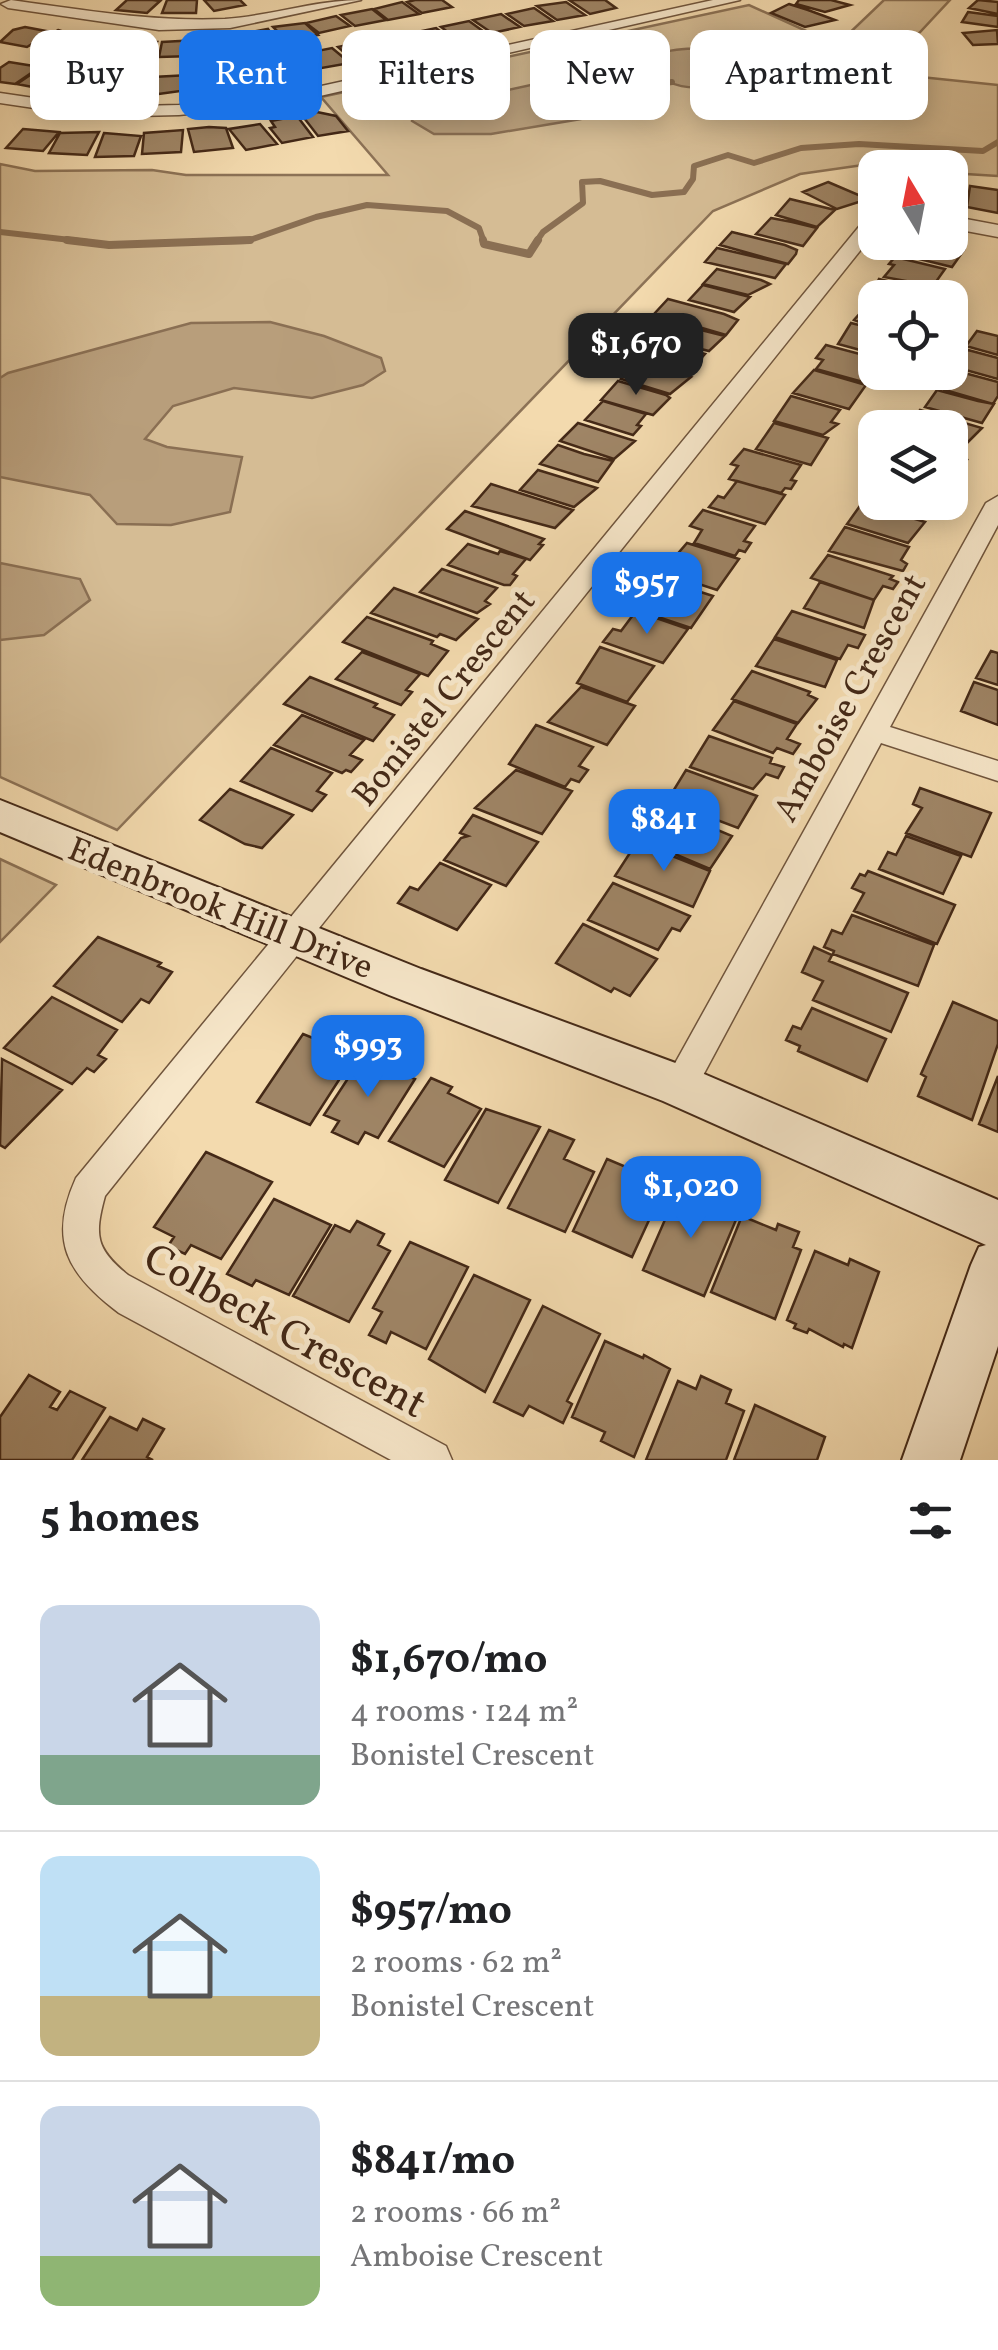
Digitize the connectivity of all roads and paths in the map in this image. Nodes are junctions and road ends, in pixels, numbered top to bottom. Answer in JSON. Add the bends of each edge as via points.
{"nodes":[{"id":1,"x":354,"y":0,"type":"edge"},
{"id":2,"x":734,"y":0,"type":"edge"},
{"id":3,"x":8,"y":4,"type":"edge"},
{"id":4,"x":0,"y":98,"type":"edge"},
{"id":5,"x":968,"y":225,"type":"edge"},
{"id":6,"x":998,"y":230,"type":"edge"},
{"id":7,"x":858,"y":241,"type":"edge"},
{"id":8,"x":998,"y":503,"type":"edge"},
{"id":9,"x":873,"y":731,"type":"junction"},
{"id":10,"x":998,"y":771,"type":"edge"},
{"id":11,"x":0,"y":815,"type":"edge"},
{"id":12,"x":295,"y":937,"type":"junction"},
{"id":13,"x":680,"y":1086,"type":"junction"},
{"id":14,"x":998,"y":1225,"type":"edge"},
{"id":15,"x":998,"y":1265,"type":"edge"},
{"id":16,"x":432,"y":1460,"type":"edge"},
{"id":17,"x":931,"y":1460,"type":"edge"}],
"edges":[{"from":1,"to":3,"type":"street","via":[[230,23],[159,26]]},
{"from":2,"to":4,"type":"street","via":[[286,99],[95,112]]},
{"from":5,"to":6,"type":"street"},
{"from":7,"to":12,"type":"street","name":"Bonistel Crescent"},
{"from":8,"to":9,"type":"street","name":"Amboise Crescent"},
{"from":9,"to":10,"type":"street"},
{"from":9,"to":13,"type":"street","name":"Amboise Crescent"},
{"from":11,"to":12,"type":"street","name":"Edenbrook Hill Drive"},
{"from":12,"to":13,"type":"street","name":"Edenbrook Hill Drive"},
{"from":12,"to":16,"type":"street","name":"Colbeck Crescent","via":[[90,1189],[77,1225],[86,1258],[132,1300]]},
{"from":13,"to":14,"type":"street","name":"Edenbrook Hill Drive"},
{"from":15,"to":17,"type":"street"}]}
